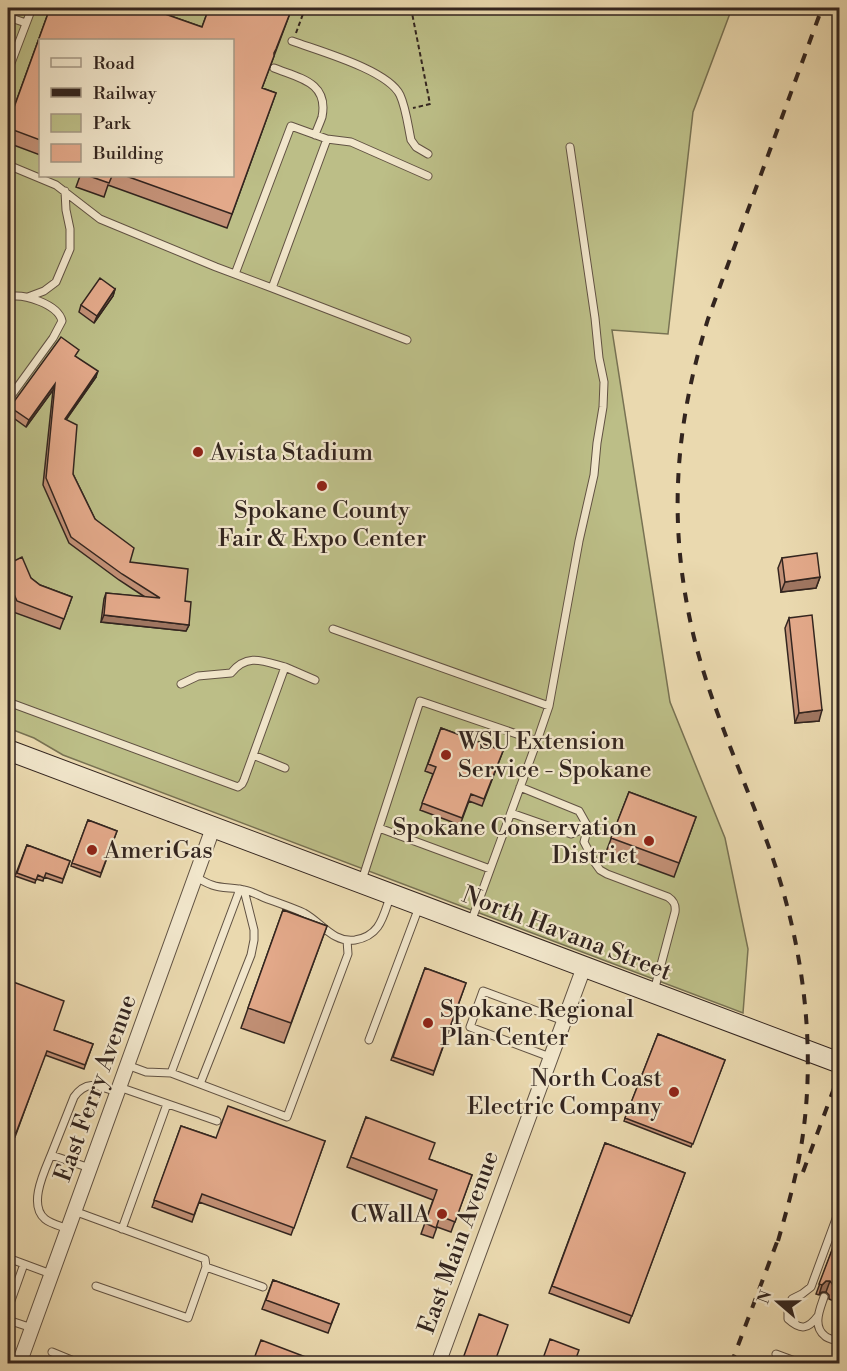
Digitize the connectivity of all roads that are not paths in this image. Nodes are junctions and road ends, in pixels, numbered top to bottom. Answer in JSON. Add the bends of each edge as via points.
{"nodes":[{"id":1,"x":32,"y":8,"type":"edge"},
{"id":2,"x":8,"y":17,"type":"edge"},
{"id":3,"x":26,"y":24,"type":"junction"},
{"id":4,"x":292,"y":41,"type":"road end"},
{"id":5,"x":274,"y":69,"type":"edge"},
{"id":6,"x":8,"y":71,"type":"edge"},
{"id":7,"x":315,"y":135,"type":"junction"},
{"id":8,"x":327,"y":140,"type":"junction"},
{"id":9,"x":570,"y":147,"type":"dead end"},
{"id":10,"x":428,"y":154,"type":"dead end"},
{"id":11,"x":8,"y":165,"type":"edge"},
{"id":12,"x":428,"y":176,"type":"dead end"},
{"id":13,"x":65,"y":191,"type":"junction"},
{"id":14,"x":235,"y":274,"type":"junction"},
{"id":15,"x":272,"y":288,"type":"junction"},
{"id":16,"x":8,"y":297,"type":"edge"},
{"id":17,"x":28,"y":297,"type":"junction"},
{"id":18,"x":407,"y":340,"type":"dead end"},
{"id":19,"x":8,"y":400,"type":"edge"},
{"id":20,"x":333,"y":629,"type":"dead end"},
{"id":21,"x":285,"y":667,"type":"junction"},
{"id":22,"x":315,"y":680,"type":"dead end"},
{"id":23,"x":181,"y":684,"type":"dead end"},
{"id":24,"x":8,"y":702,"type":"edge"},
{"id":25,"x":549,"y":706,"type":"junction"},
{"id":26,"x":537,"y":741,"type":"junction"},
{"id":27,"x":8,"y":750,"type":"edge"},
{"id":28,"x":253,"y":755,"type":"junction"},
{"id":29,"x":285,"y":768,"type":"dead end"},
{"id":30,"x":520,"y":787,"type":"junction"},
{"id":31,"x":511,"y":813,"type":"junction"},
{"id":32,"x":588,"y":827,"type":"junction"},
{"id":33,"x":213,"y":828,"type":"junction"},
{"id":34,"x":378,"y":828,"type":"junction"},
{"id":35,"x":490,"y":869,"type":"junction"},
{"id":36,"x":195,"y":877,"type":"junction"},
{"id":37,"x":361,"y":883,"type":"junction"},
{"id":38,"x":242,"y":889,"type":"junction"},
{"id":39,"x":391,"y":895,"type":"junction"},
{"id":40,"x":419,"y":905,"type":"junction"},
{"id":41,"x":470,"y":924,"type":"junction"},
{"id":42,"x":348,"y":940,"type":"junction"},
{"id":43,"x":584,"y":967,"type":"junction"},
{"id":44,"x":653,"y":993,"type":"junction"},
{"id":45,"x":564,"y":1021,"type":"junction"},
{"id":46,"x":369,"y":1040,"type":"dead end"},
{"id":47,"x":550,"y":1057,"type":"junction"},
{"id":48,"x":840,"y":1063,"type":"edge"},
{"id":49,"x":127,"y":1065,"type":"junction"},
{"id":50,"x":171,"y":1073,"type":"junction"},
{"id":51,"x":200,"y":1084,"type":"junction"},
{"id":52,"x":118,"y":1089,"type":"junction"},
{"id":53,"x":167,"y":1104,"type":"junction"},
{"id":54,"x":217,"y":1121,"type":"dead end"},
{"id":55,"x":51,"y":1155,"type":"junction"},
{"id":56,"x":90,"y":1168,"type":"junction"},
{"id":57,"x":840,"y":1208,"type":"edge"},
{"id":58,"x":74,"y":1211,"type":"junction"},
{"id":59,"x":68,"y":1229,"type":"junction"},
{"id":60,"x":122,"y":1229,"type":"junction"},
{"id":61,"x":8,"y":1258,"type":"edge"},
{"id":62,"x":24,"y":1264,"type":"junction"},
{"id":63,"x":206,"y":1267,"type":"junction"},
{"id":64,"x":51,"y":1274,"type":"junction"},
{"id":65,"x":96,"y":1286,"type":"dead end"},
{"id":66,"x":263,"y":1287,"type":"dead end"},
{"id":67,"x":824,"y":1297,"type":"dead end"},
{"id":68,"x":8,"y":1309,"type":"edge"},
{"id":69,"x":818,"y":1316,"type":"junction"},
{"id":70,"x":8,"y":1320,"type":"edge"},
{"id":71,"x":32,"y":1328,"type":"junction"},
{"id":72,"x":840,"y":1342,"type":"edge"},
{"id":73,"x":52,"y":1352,"type":"dead end"},
{"id":74,"x":776,"y":1354,"type":"dead end"},
{"id":75,"x":16,"y":1358,"type":"edge"},
{"id":76,"x":76,"y":1363,"type":"edge"},
{"id":77,"x":438,"y":1364,"type":"edge"},
{"id":78,"x":803,"y":1364,"type":"edge"}],
"edges":[{"from":1,"to":3,"type":"lane"},
{"from":2,"to":3,"type":"lane"},
{"from":3,"to":6,"type":"lane"},
{"from":4,"to":10,"type":"lane","via":[[355,64],[390,82],[400,94],[411,140]]},
{"from":5,"to":7,"type":"lane","via":[[316,86],[322,117]]},
{"from":7,"to":8,"type":"lane"},
{"from":7,"to":14,"type":"lane","via":[[291,126]]},
{"from":8,"to":12,"type":"lane","via":[[351,142]]},
{"from":8,"to":15,"type":"lane"},
{"from":9,"to":25,"type":"lane","via":[[604,382],[594,475]]},
{"from":11,"to":13,"type":"lane"},
{"from":13,"to":14,"type":"lane","via":[[100,219]]},
{"from":13,"to":17,"type":"lane","via":[[70,249],[56,282]]},
{"from":14,"to":15,"type":"lane"},
{"from":15,"to":18,"type":"lane"},
{"from":16,"to":17,"type":"lane"},
{"from":17,"to":19,"type":"lane","via":[[54,309],[62,321]]},
{"from":20,"to":25,"type":"lane"},
{"from":21,"to":22,"type":"lane"},
{"from":21,"to":23,"type":"lane","via":[[260,660],[245,661],[231,673],[198,676]]},
{"from":21,"to":28,"type":"lane"},
{"from":24,"to":28,"type":"lane","via":[[238,787]]},
{"from":25,"to":26,"type":"lane"},
{"from":26,"to":30,"type":"lane"},
{"from":26,"to":34,"type":"lane","via":[[420,701]]},
{"from":27,"to":33,"type":"street","name":"North Havana Street"},
{"from":28,"to":29,"type":"lane"},
{"from":30,"to":31,"type":"lane"},
{"from":30,"to":32,"type":"lane","via":[[579,811]]},
{"from":31,"to":32,"type":"lane","via":[[571,834]]},
{"from":31,"to":35,"type":"lane"},
{"from":32,"to":44,"type":"lane","via":[[584,842],[600,870],[673,900],[675,912]]},
{"from":33,"to":36,"type":"street","name":"East Ferry Avenue"},
{"from":33,"to":37,"type":"street","name":"North Havana Street"},
{"from":34,"to":35,"type":"lane"},
{"from":34,"to":37,"type":"lane"},
{"from":35,"to":41,"type":"lane"},
{"from":36,"to":38,"type":"lane","via":[[213,886]]},
{"from":36,"to":49,"type":"street","name":"East Ferry Avenue"},
{"from":37,"to":39,"type":"street","name":"North Havana Street"},
{"from":38,"to":42,"type":"lane","via":[[297,910],[337,938]]},
{"from":38,"to":50,"type":"lane"},
{"from":38,"to":51,"type":"lane","via":[[254,930],[251,955]]},
{"from":39,"to":40,"type":"street","name":"North Havana Street"},
{"from":39,"to":42,"type":"lane","via":[[376,930],[357,940]]},
{"from":40,"to":41,"type":"street","name":"North Havana Street"},
{"from":40,"to":46,"type":"lane"},
{"from":41,"to":43,"type":"street","name":"North Havana Street"},
{"from":42,"to":51,"type":"lane","via":[[348,954],[287,1117]]},
{"from":43,"to":44,"type":"street","name":"North Havana Street"},
{"from":43,"to":45,"type":"street","name":"East Main Avenue"},
{"from":44,"to":48,"type":"street","name":"North Havana Street"},
{"from":45,"to":47,"type":"street","name":"East Main Avenue"},
{"from":45,"to":47,"type":"lane","via":[[483,991],[470,1027]]},
{"from":47,"to":77,"type":"street","name":"East Main Avenue"},
{"from":49,"to":50,"type":"lane","via":[[146,1072]]},
{"from":49,"to":52,"type":"street","name":"East Ferry Avenue"},
{"from":50,"to":51,"type":"lane"},
{"from":52,"to":53,"type":"lane"},
{"from":52,"to":55,"type":"lane","via":[[89,1085],[78,1091]]},
{"from":52,"to":56,"type":"street","name":"East Ferry Avenue"},
{"from":53,"to":54,"type":"lane"},
{"from":53,"to":60,"type":"lane"},
{"from":55,"to":56,"type":"lane"},
{"from":55,"to":59,"type":"lane","via":[[37,1207],[45,1220]]},
{"from":56,"to":58,"type":"street","name":"East Ferry Avenue"},
{"from":57,"to":69,"type":"lane","via":[[811,1287],[792,1299],[788,1308],[788,1319],[805,1328]]},
{"from":58,"to":59,"type":"street","name":"East Ferry Avenue"},
{"from":58,"to":60,"type":"lane"},
{"from":59,"to":64,"type":"street","name":"East Ferry Avenue"},
{"from":60,"to":63,"type":"lane","via":[[205,1260]]},
{"from":61,"to":62,"type":"lane"},
{"from":62,"to":64,"type":"lane"},
{"from":62,"to":68,"type":"lane"},
{"from":63,"to":65,"type":"lane","via":[[188,1318]]},
{"from":63,"to":66,"type":"lane"},
{"from":64,"to":71,"type":"street","name":"East Ferry Avenue"},
{"from":67,"to":69,"type":"lane"},
{"from":69,"to":72,"type":"lane","via":[[824,1336]]},
{"from":70,"to":71,"type":"lane"},
{"from":71,"to":75,"type":"street","name":"East Ferry Avenue"},
{"from":73,"to":76,"type":"lane"},
{"from":74,"to":78,"type":"lane"}]}
